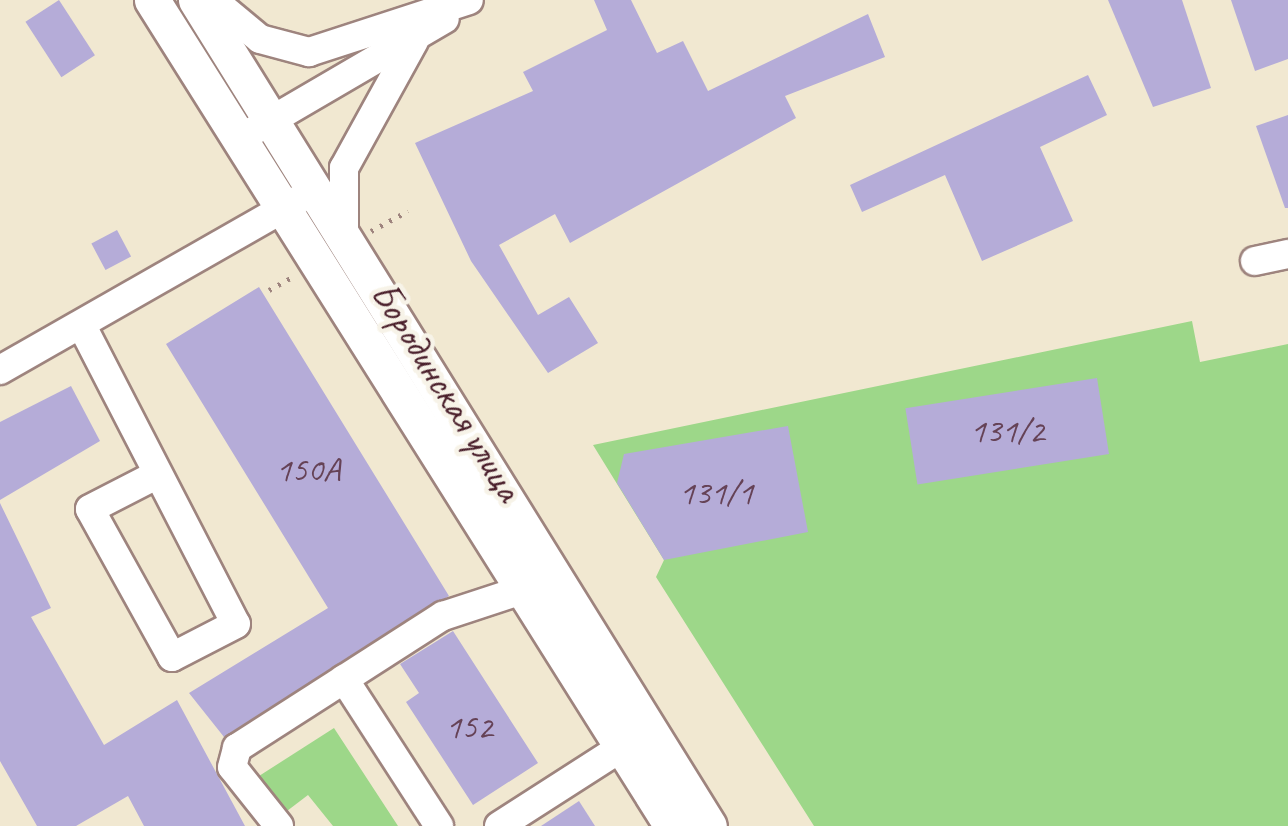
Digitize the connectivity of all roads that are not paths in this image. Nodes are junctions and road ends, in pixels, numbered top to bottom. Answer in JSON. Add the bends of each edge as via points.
{"nodes":[{"id":1,"x":152,"y":0,"type":"edge"},
{"id":2,"x":196,"y":0,"type":"edge"},
{"id":3,"x":213,"y":0,"type":"edge"},
{"id":4,"x":473,"y":0,"type":"edge"},
{"id":5,"x":417,"y":37,"type":"junction"},
{"id":6,"x":272,"y":121,"type":"junction"},
{"id":7,"x":240,"y":139,"type":"junction"},
{"id":8,"x":297,"y":200,"type":"junction"},
{"id":9,"x":344,"y":246,"type":"junction"},
{"id":10,"x":1288,"y":254,"type":"edge"},
{"id":11,"x":1255,"y":262,"type":"dead end"},
{"id":12,"x":82,"y":326,"type":"junction"},
{"id":13,"x":0,"y":370,"type":"edge"},
{"id":14,"x":158,"y":474,"type":"junction"},
{"id":15,"x":522,"y":590,"type":"junction"},
{"id":16,"x":344,"y":679,"type":"junction"},
{"id":17,"x":622,"y":747,"type":"junction"},
{"id":18,"x":279,"y":826,"type":"edge"},
{"id":19,"x":439,"y":826,"type":"edge"},
{"id":20,"x":499,"y":826,"type":"edge"},
{"id":21,"x":672,"y":826,"type":"edge"},
{"id":22,"x":710,"y":826,"type":"edge"}],
"edges":[{"from":1,"to":7,"type":"main road","name":"Бородинская улица"},
{"from":2,"to":6,"type":"main road","name":"Бородинская улица"},
{"from":3,"to":4,"type":"street","via":[[260,40],[310,52]]},
{"from":4,"to":5,"type":"street"},
{"from":5,"to":6,"type":"street"},
{"from":5,"to":9,"type":"street","via":[[344,168]]},
{"from":6,"to":7,"type":"street"},
{"from":6,"to":8,"type":"main road","name":"Бородинская улица"},
{"from":7,"to":8,"type":"main road","name":"Бородинская улица"},
{"from":8,"to":9,"type":"main road","name":"Бородинская улица"},
{"from":8,"to":12,"type":"street"},
{"from":8,"to":15,"type":"main road","name":"Бородинская улица"},
{"from":9,"to":22,"type":"main road","name":"Бородинская улица"},
{"from":10,"to":11,"type":"street"},
{"from":12,"to":13,"type":"street"},
{"from":12,"to":14,"type":"street"},
{"from":14,"to":14,"type":"street","via":[[236,624],[172,657],[90,509]]},
{"from":15,"to":16,"type":"street","via":[[442,616]]},
{"from":15,"to":17,"type":"main road","name":"Бородинская улица"},
{"from":16,"to":18,"type":"street","via":[[231,754]]},
{"from":16,"to":19,"type":"street"},
{"from":17,"to":20,"type":"street"},
{"from":17,"to":21,"type":"main road","name":"Бородинская улица"}]}
